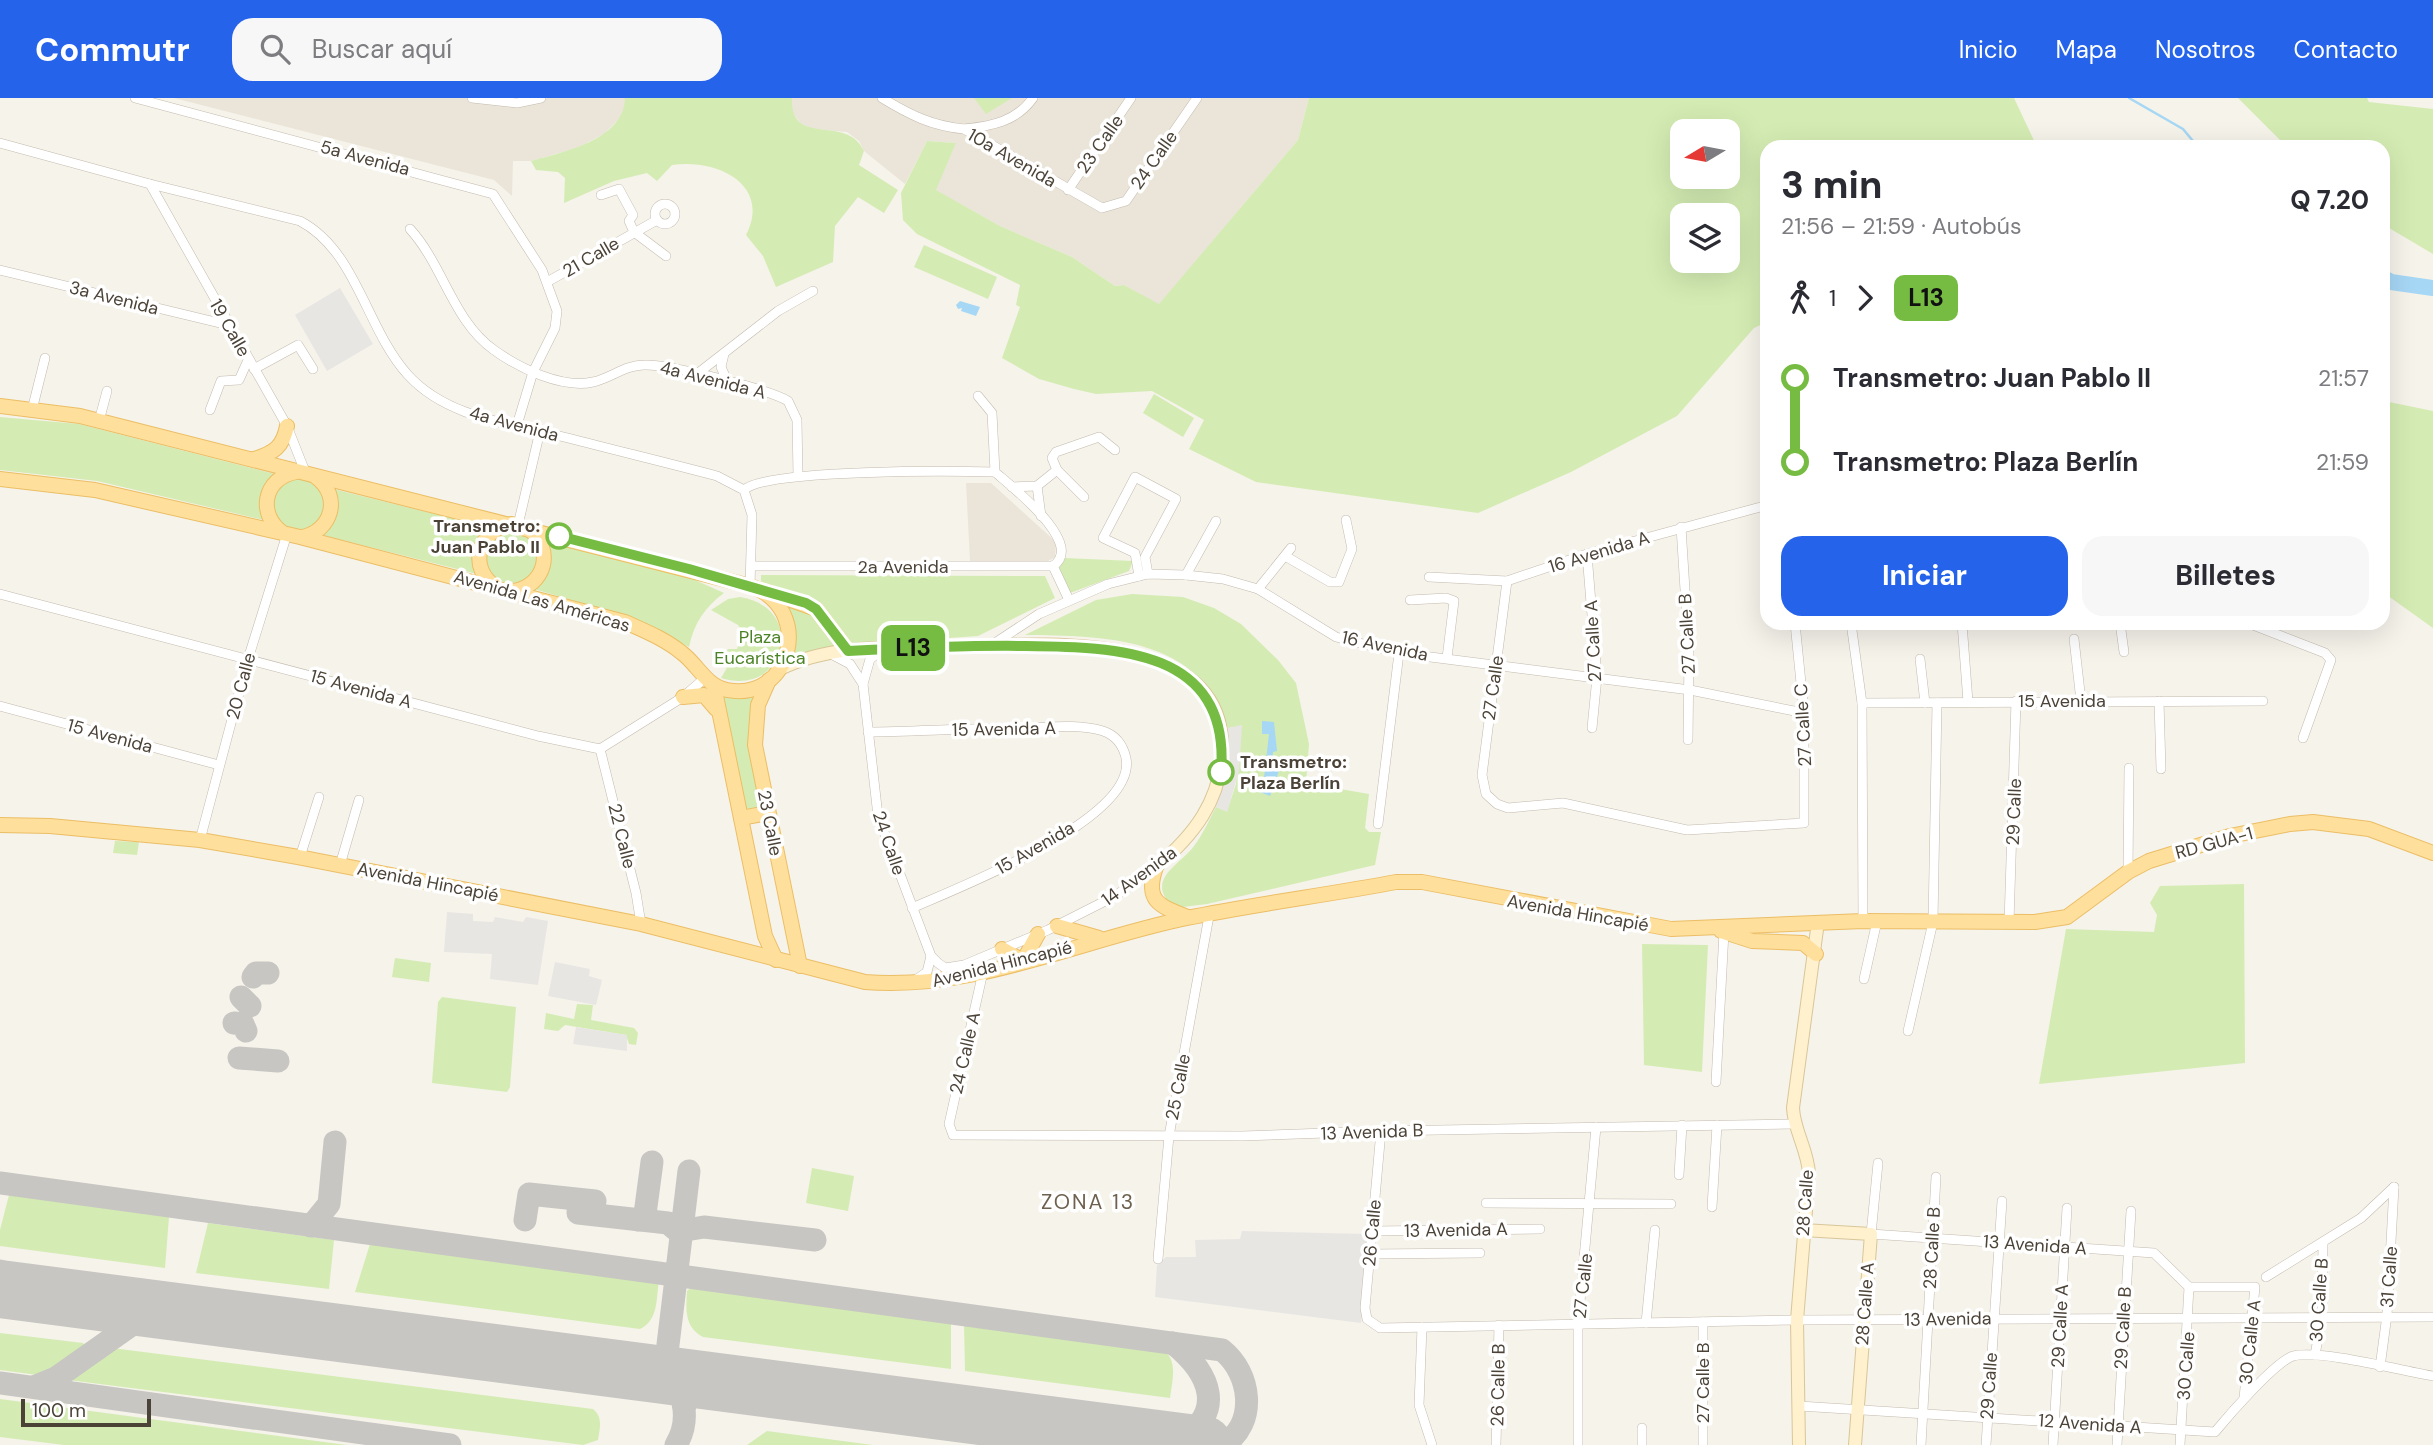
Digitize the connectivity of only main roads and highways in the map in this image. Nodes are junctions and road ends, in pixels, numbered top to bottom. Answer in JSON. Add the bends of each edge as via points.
{"nodes":[{"id":1,"x":0,"y":406,"type":"edge"},
{"id":2,"x":287,"y":426,"type":"road end"},
{"id":3,"x":253,"y":460,"type":"junction"},
{"id":4,"x":306,"y":474,"type":"junction"},
{"id":5,"x":0,"y":479,"type":"edge"},
{"id":6,"x":519,"y":526,"type":"junction"},
{"id":7,"x":290,"y":535,"type":"junction"},
{"id":8,"x":751,"y":579,"type":"junction"},
{"id":9,"x":501,"y":589,"type":"junction"},
{"id":10,"x":848,"y":651,"type":"junction"},
{"id":11,"x":780,"y":669,"type":"junction"},
{"id":12,"x":769,"y":680,"type":"junction"},
{"id":13,"x":709,"y":682,"type":"junction"},
{"id":14,"x":683,"y":697,"type":"road end"},
{"id":15,"x":719,"y":713,"type":"junction"},
{"id":16,"x":768,"y":813,"type":"junction"},
{"id":17,"x":741,"y":818,"type":"junction"},
{"id":18,"x":0,"y":825,"type":"edge"},
{"id":19,"x":2433,"y":853,"type":"edge"},
{"id":20,"x":1156,"y":867,"type":"joint"},
{"id":21,"x":1189,"y":917,"type":"junction"},
{"id":22,"x":1818,"y":922,"type":"junction"},
{"id":23,"x":2009,"y":923,"type":"joint"},
{"id":24,"x":1057,"y":926,"type":"road end"},
{"id":25,"x":1705,"y":929,"type":"junction"},
{"id":26,"x":1038,"y":934,"type":"road end"},
{"id":27,"x":765,"y":936,"type":"junction"},
{"id":28,"x":1101,"y":939,"type":"junction"},
{"id":29,"x":1002,"y":949,"type":"road end"},
{"id":30,"x":747,"y":952,"type":"junction"},
{"id":31,"x":1816,"y":954,"type":"junction"},
{"id":32,"x":776,"y":960,"type":"junction"},
{"id":33,"x":1023,"y":961,"type":"junction"},
{"id":34,"x":800,"y":966,"type":"junction"},
{"id":35,"x":1802,"y":1230,"type":"junction"},
{"id":36,"x":1871,"y":1234,"type":"joint"},
{"id":37,"x":1799,"y":1445,"type":"edge"},
{"id":38,"x":1855,"y":1445,"type":"edge"}],
"edges":[{"from":1,"to":3,"type":"main road","via":[[99,421]]},
{"from":2,"to":3,"type":"main road","via":[[274,452]]},
{"from":3,"to":4,"type":"main road"},
{"from":4,"to":6,"type":"main road"},
{"from":4,"to":7,"type":"main road","via":[[281,477],[267,496],[270,519]]},
{"from":4,"to":7,"type":"main road","via":[[322,481],[331,498],[329,516],[318,531]]},
{"from":5,"to":7,"type":"main road","name":"Avenida Las Américas","via":[[95,490]]},
{"from":6,"to":8,"type":"main road"},
{"from":6,"to":9,"type":"main road","via":[[492,531],[480,547],[480,568]]},
{"from":6,"to":9,"type":"main road","via":[[542,544],[544,565],[534,583],[515,591]]},
{"from":7,"to":9,"type":"main road","name":"Avenida Las Américas"},
{"from":8,"to":10,"type":"main road","via":[[816,609]]},
{"from":8,"to":11,"type":"main road","via":[[786,617],[789,644]]},
{"from":9,"to":13,"type":"main road","name":"Avenida Las Américas","via":[[625,622],[656,635],[683,653]]},
{"from":10,"to":11,"type":"main road","via":[[795,661]]},
{"from":10,"to":20,"type":"main road","name":"14 Avenida","via":[[1093,646],[1124,650],[1174,669],[1212,705],[1220,726],[1221,772],[1211,802],[1187,840]]},
{"from":11,"to":12,"type":"main road"},
{"from":12,"to":13,"type":"main road","via":[[739,691]]},
{"from":12,"to":16,"type":"main road","name":"23 Calle","via":[[758,705],[755,746]]},
{"from":13,"to":15,"type":"main road","name":"23 Calle"},
{"from":14,"to":15,"type":"main road","via":[[704,695]]},
{"from":15,"to":17,"type":"main road","name":"23 Calle"},
{"from":16,"to":17,"type":"main road"},
{"from":16,"to":34,"type":"main road","name":"23 Calle"},
{"from":17,"to":27,"type":"main road","name":"23 Calle"},
{"from":18,"to":30,"type":"main road","name":"Avenida Hincapié","via":[[200,840],[300,857],[640,924]]},
{"from":19,"to":23,"type":"main road","name":"RD GUA-1","via":[[2369,829],[2313,822],[2278,827],[2149,861],[2067,918]]},
{"from":20,"to":21,"type":"main road","via":[[1150,888],[1154,899]]},
{"from":21,"to":25,"type":"main road","name":"Avenida Hincapié","via":[[1410,881],[1638,924]]},
{"from":21,"to":28,"type":"main road","name":"Avenida Hincapié"},
{"from":22,"to":23,"type":"main road","name":"Avenida Hincapié"},
{"from":22,"to":25,"type":"main road","name":"Avenida Hincapié"},
{"from":22,"to":31,"type":"main road","name":"28 Calle"},
{"from":24,"to":28,"type":"main road"},
{"from":25,"to":31,"type":"main road","via":[[1752,941],[1803,943]]},
{"from":26,"to":33,"type":"main road"},
{"from":27,"to":30,"type":"main road"},
{"from":27,"to":32,"type":"main road","name":"23 Calle"},
{"from":28,"to":33,"type":"main road","name":"Avenida Hincapié"},
{"from":29,"to":33,"type":"main road"},
{"from":30,"to":32,"type":"main road","name":"Avenida Hincapié"},
{"from":31,"to":35,"type":"main road","name":"28 Calle","via":[[1793,1108],[1808,1164]]},
{"from":32,"to":34,"type":"main road","name":"Avenida Hincapié"},
{"from":33,"to":34,"type":"main road","name":"Avenida Hincapié","via":[[944,981],[901,985],[865,982]]},
{"from":35,"to":36,"type":"main road","name":"13 Avenida A"},
{"from":35,"to":37,"type":"main road","name":"28 Calle","via":[[1797,1320]]},
{"from":36,"to":38,"type":"main road","name":"28 Calle A"}]}
